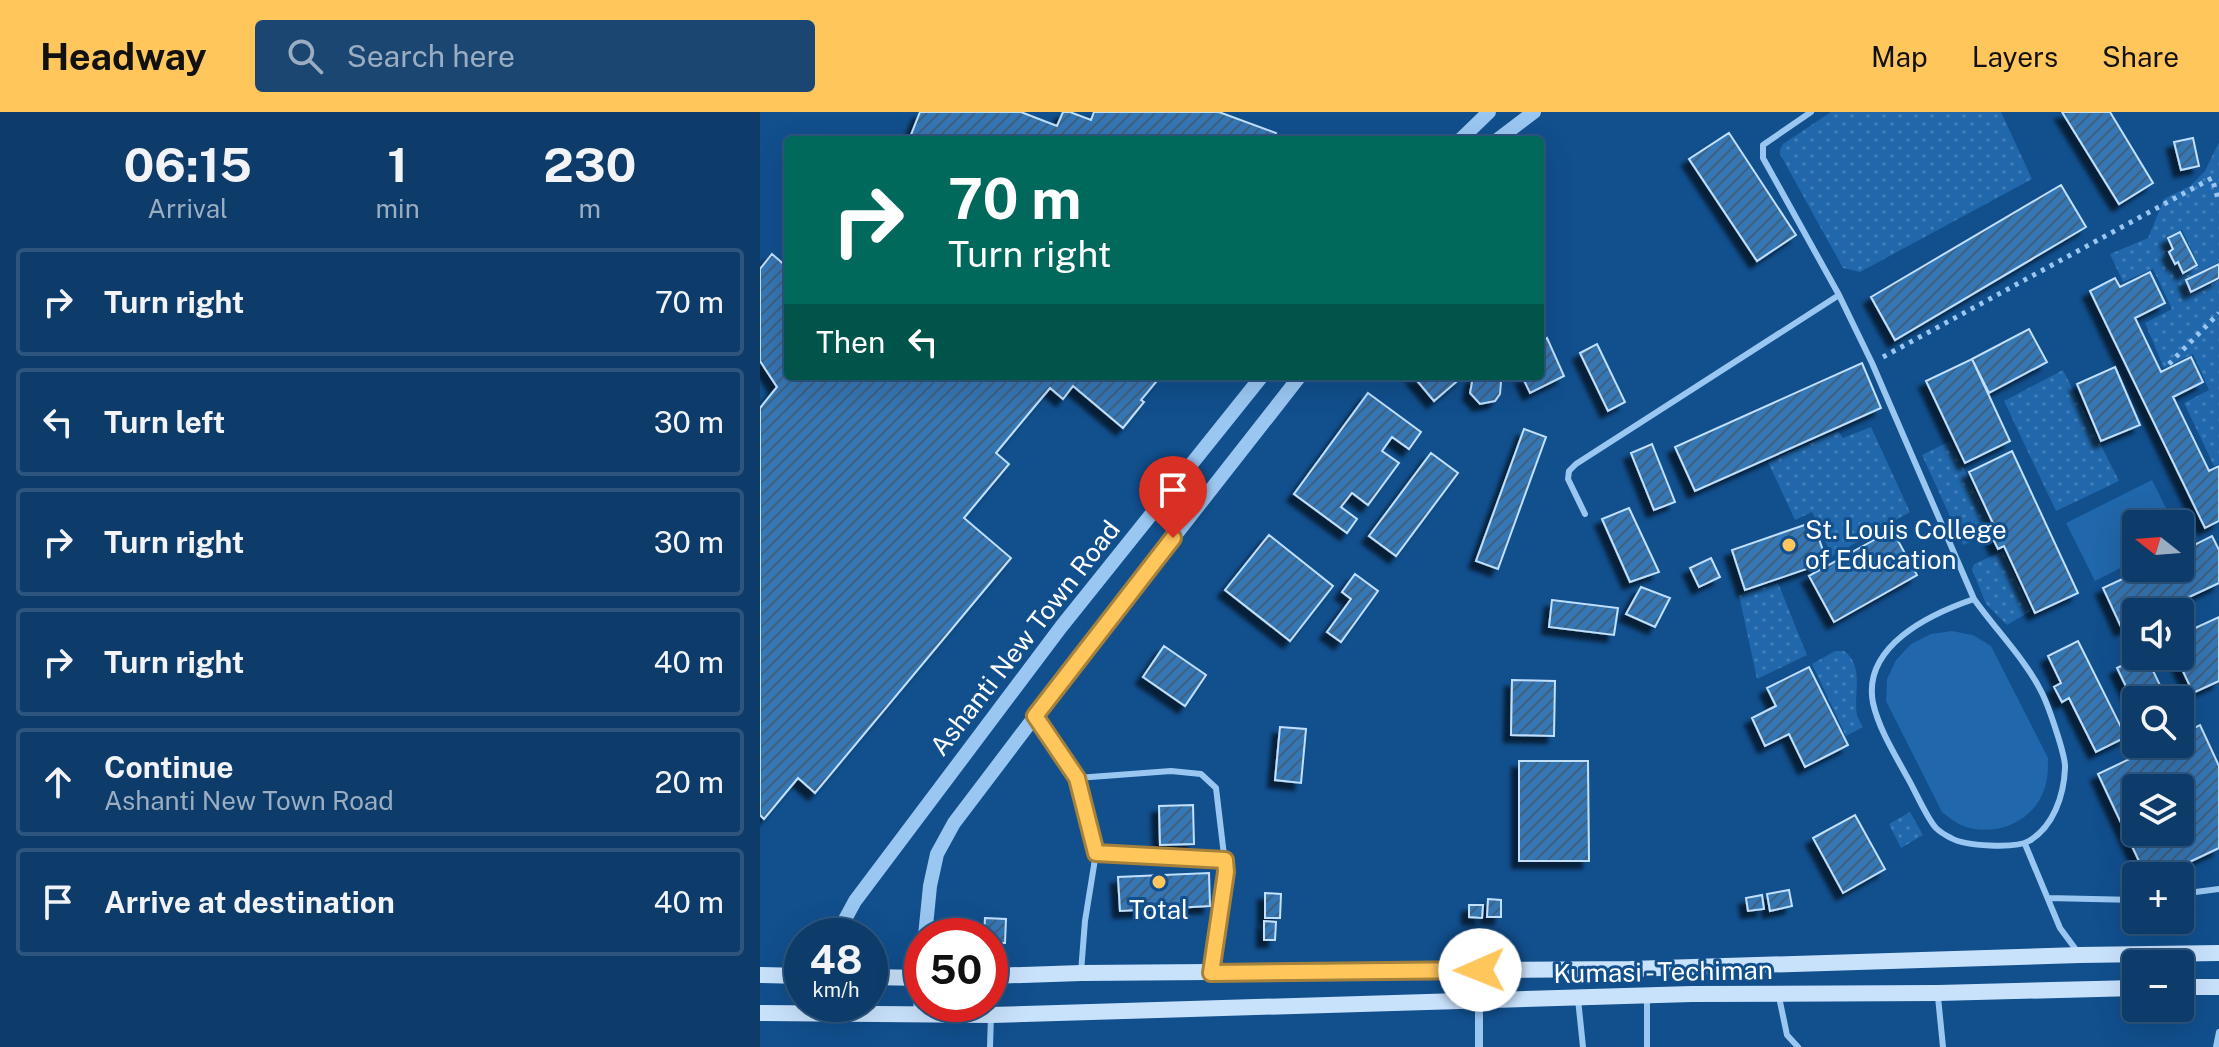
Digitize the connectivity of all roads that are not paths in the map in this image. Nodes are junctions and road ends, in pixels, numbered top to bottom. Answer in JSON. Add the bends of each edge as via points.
{"nodes":[{"id":1,"x":1489,"y":112,"type":"edge"},
{"id":2,"x":1534,"y":112,"type":"edge"},
{"id":3,"x":1811,"y":112,"type":"edge"},
{"id":4,"x":1464,"y":136,"type":"edge"},
{"id":5,"x":1502,"y":136,"type":"edge"},
{"id":6,"x":1839,"y":295,"type":"junction"},
{"id":7,"x":1259,"y":380,"type":"edge"},
{"id":8,"x":1297,"y":380,"type":"edge"},
{"id":9,"x":1585,"y":514,"type":"dead end"},
{"id":10,"x":1974,"y":599,"type":"junction"},
{"id":11,"x":1035,"y":716,"type":"junction"},
{"id":12,"x":1077,"y":778,"type":"junction"},
{"id":13,"x":2025,"y":844,"type":"junction"},
{"id":14,"x":1096,"y":853,"type":"junction"},
{"id":15,"x":1225,"y":860,"type":"junction"},
{"id":16,"x":2219,"y":889,"type":"edge"},
{"id":17,"x":2194,"y":892,"type":"edge"},
{"id":18,"x":2048,"y":898,"type":"junction"},
{"id":19,"x":2122,"y":900,"type":"edge"},
{"id":20,"x":846,"y":918,"type":"edge"},
{"id":21,"x":927,"y":918,"type":"edge"},
{"id":22,"x":2219,"y":953,"type":"edge"},
{"id":23,"x":2080,"y":955,"type":"junction"},
{"id":24,"x":1081,"y":973,"type":"junction"},
{"id":25,"x":1211,"y":973,"type":"junction"},
{"id":26,"x":760,"y":975,"type":"edge"},
{"id":27,"x":1008,"y":975,"type":"edge"},
{"id":28,"x":784,"y":976,"type":"edge"},
{"id":29,"x":2194,"y":987,"type":"edge"},
{"id":30,"x":2219,"y":987,"type":"edge"},
{"id":31,"x":2122,"y":988,"type":"edge"},
{"id":32,"x":1938,"y":993,"type":"junction"},
{"id":33,"x":1778,"y":994,"type":"junction"},
{"id":34,"x":1647,"y":996,"type":"junction"},
{"id":35,"x":1578,"y":998,"type":"junction"},
{"id":36,"x":1479,"y":1001,"type":"junction"},
{"id":37,"x":784,"y":1012,"type":"edge"},
{"id":38,"x":760,"y":1013,"type":"edge"},
{"id":39,"x":1008,"y":1015,"type":"edge"},
{"id":40,"x":991,"y":1022,"type":"edge"},
{"id":41,"x":2219,"y":1032,"type":"edge"},
{"id":42,"x":990,"y":1047,"type":"edge"},
{"id":43,"x":1479,"y":1047,"type":"edge"},
{"id":44,"x":1583,"y":1047,"type":"edge"},
{"id":45,"x":1647,"y":1047,"type":"edge"},
{"id":46,"x":1798,"y":1047,"type":"edge"},
{"id":47,"x":1943,"y":1047,"type":"edge"},
{"id":48,"x":2216,"y":1047,"type":"edge"}],
"edges":[{"from":1,"to":4,"type":"street"},
{"from":2,"to":5,"type":"street"},
{"from":3,"to":6,"type":"lane","via":[[1763,145],[1763,158]]},
{"from":6,"to":9,"type":"lane","via":[[1576,464],[1568,479]]},
{"from":6,"to":10,"type":"lane"},
{"from":7,"to":20,"type":"street","name":"Ashanti New Town Road","via":[[1061,627]]},
{"from":8,"to":11,"type":"street"},
{"from":10,"to":13,"type":"lane","via":[[2042,693],[2066,765],[2061,798],[2045,830]]},
{"from":10,"to":13,"type":"lane","via":[[1929,617],[1898,638],[1874,670],[1873,702],[1886,738],[1935,828],[1979,846]]},
{"from":11,"to":12,"type":"lane"},
{"from":11,"to":21,"type":"street","via":[[954,823],[937,854]]},
{"from":12,"to":14,"type":"lane"},
{"from":12,"to":15,"type":"lane","via":[[1201,774],[1216,788]]},
{"from":13,"to":18,"type":"lane"},
{"from":14,"to":15,"type":"lane"},
{"from":14,"to":24,"type":"lane"},
{"from":15,"to":25,"type":"lane"},
{"from":16,"to":17,"type":"lane"},
{"from":18,"to":19,"type":"lane"},
{"from":18,"to":23,"type":"lane","via":[[2060,928]]},
{"from":22,"to":23,"type":"main road","name":"Kumasi - Techiman"},
{"from":23,"to":25,"type":"main road","name":"Kumasi - Techiman","via":[[1630,969]]},
{"from":24,"to":25,"type":"main road","name":"Kumasi - Techiman"},
{"from":24,"to":27,"type":"main road","name":"Kumasi - Techiman"},
{"from":26,"to":28,"type":"main road"},
{"from":29,"to":30,"type":"main road"},
{"from":31,"to":32,"type":"main road","name":"Kumasi - Techiman"},
{"from":32,"to":33,"type":"main road","name":"Kumasi - Techiman"},
{"from":32,"to":47,"type":"lane"},
{"from":33,"to":34,"type":"main road","name":"Kumasi - Techiman"},
{"from":33,"to":46,"type":"lane","via":[[1787,1035]]},
{"from":34,"to":35,"type":"main road","name":"Kumasi - Techiman"},
{"from":34,"to":45,"type":"lane"},
{"from":35,"to":36,"type":"main road","name":"Kumasi - Techiman"},
{"from":35,"to":44,"type":"lane"},
{"from":36,"to":39,"type":"main road","name":"Kumasi - Techiman"},
{"from":36,"to":43,"type":"street"},
{"from":37,"to":38,"type":"main road","name":"Kumasi - Techiman"},
{"from":40,"to":42,"type":"lane"},
{"from":41,"to":48,"type":"lane"}]}
